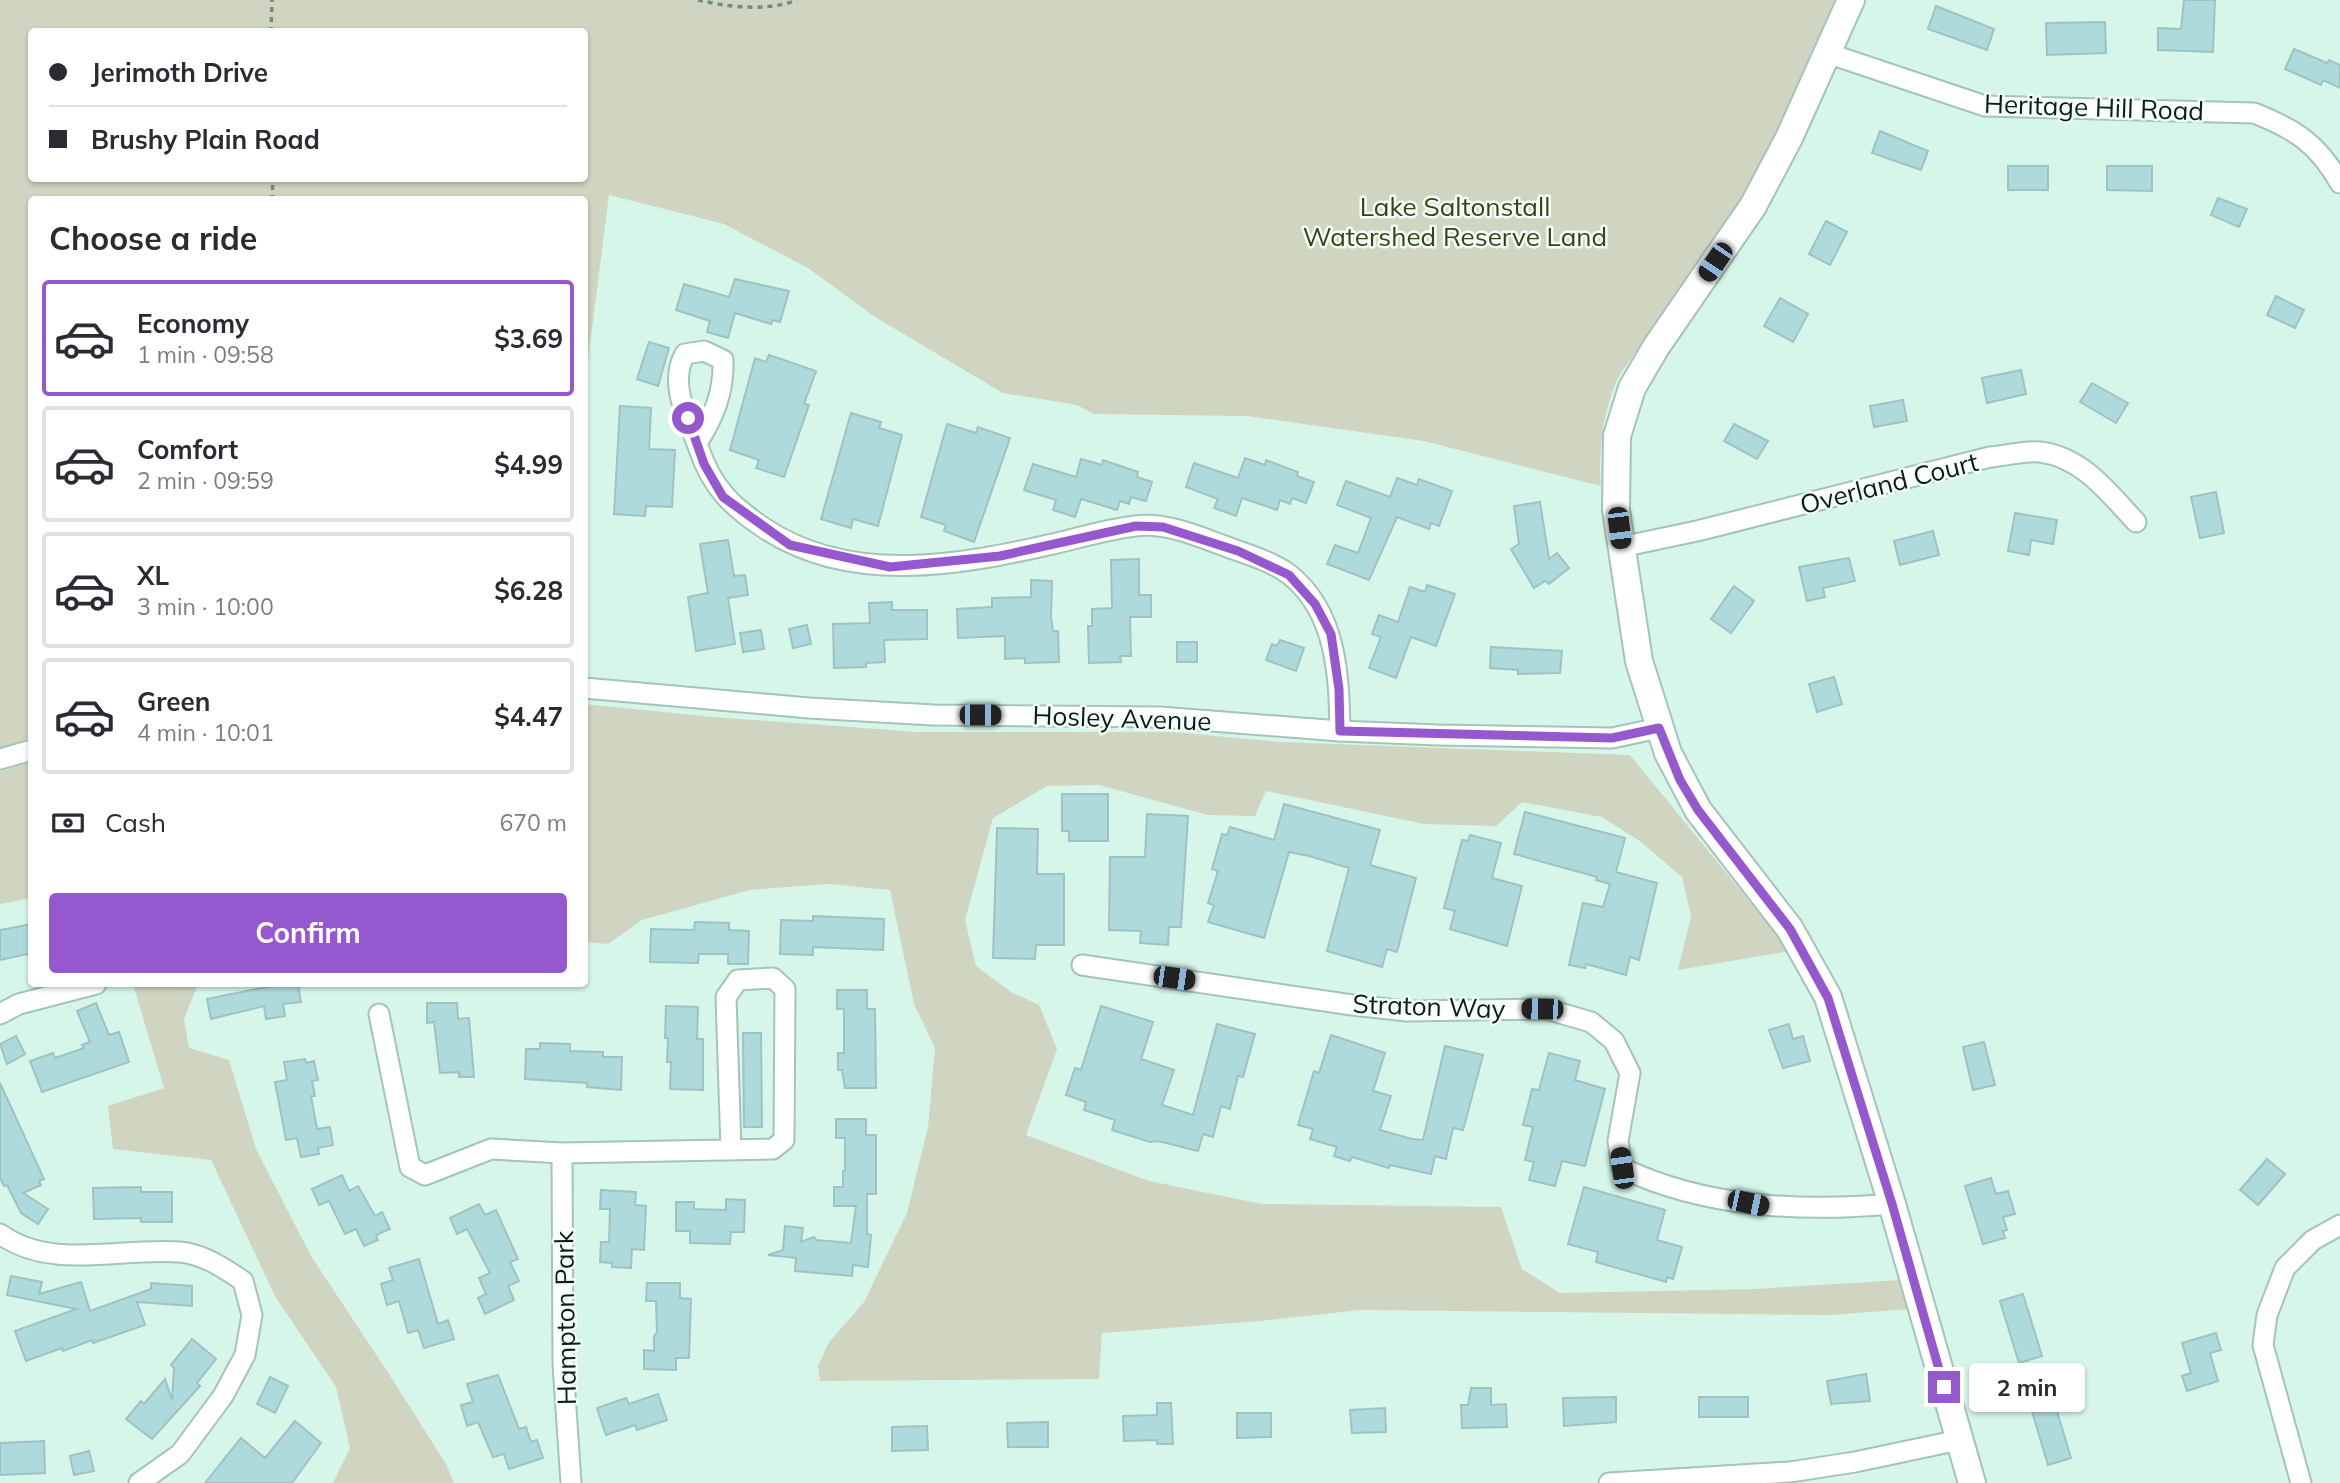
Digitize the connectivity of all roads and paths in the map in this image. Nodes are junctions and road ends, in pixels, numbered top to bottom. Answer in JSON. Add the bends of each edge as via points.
{"nodes":[{"id":1,"x":272,"y":0,"type":"edge"},
{"id":2,"x":698,"y":0,"type":"edge"},
{"id":3,"x":797,"y":0,"type":"edge"},
{"id":4,"x":1850,"y":0,"type":"edge"},
{"id":5,"x":271,"y":28,"type":"edge"},
{"id":6,"x":1827,"y":53,"type":"junction"},
{"id":7,"x":2340,"y":183,"type":"edge"},
{"id":8,"x":696,"y":443,"type":"dead end"},
{"id":9,"x":2136,"y":522,"type":"dead end"},
{"id":10,"x":1621,"y":547,"type":"junction"},
{"id":11,"x":588,"y":688,"type":"edge"},
{"id":12,"x":1659,"y":728,"type":"junction"},
{"id":13,"x":1340,"y":731,"type":"junction"},
{"id":14,"x":28,"y":751,"type":"edge"},
{"id":15,"x":0,"y":759,"type":"edge"},
{"id":16,"x":1082,"y":965,"type":"dead end"},
{"id":17,"x":84,"y":987,"type":"edge"},
{"id":18,"x":0,"y":1014,"type":"edge"},
{"id":19,"x":379,"y":1014,"type":"dead end"},
{"id":20,"x":731,"y":1150,"type":"junction"},
{"id":21,"x":562,"y":1153,"type":"junction"},
{"id":22,"x":1892,"y":1204,"type":"junction"},
{"id":23,"x":2340,"y":1225,"type":"edge"},
{"id":24,"x":0,"y":1234,"type":"edge"},
{"id":25,"x":1959,"y":1440,"type":"junction"},
{"id":26,"x":1671,"y":1482,"type":"edge"},
{"id":27,"x":139,"y":1483,"type":"edge"},
{"id":28,"x":571,"y":1483,"type":"edge"},
{"id":29,"x":1609,"y":1483,"type":"edge"},
{"id":30,"x":1972,"y":1483,"type":"edge"},
{"id":31,"x":2301,"y":1483,"type":"edge"}],
"edges":[{"from":1,"to":5,"type":"path"},
{"from":2,"to":3,"type":"path","via":[[757,7]]},
{"from":4,"to":6,"type":"main road"},
{"from":6,"to":7,"type":"street","name":"Heritage Hill Road","via":[[1985,106],[2254,113],[2288,126],[2325,155]]},
{"from":6,"to":10,"type":"main road","via":[[1753,206],[1628,396],[1614,467]]},
{"from":8,"to":13,"type":"street","via":[[723,497],[790,545],[841,558],[890,567],[951,563],[1136,526],[1163,527],[1238,551],[1289,575],[1315,604],[1331,634]]},
{"from":9,"to":10,"type":"street","name":"Overland Court","via":[[2095,478],[2070,459],[2038,452],[1990,457]]},
{"from":10,"to":12,"type":"main road","via":[[1639,661]]},
{"from":11,"to":13,"type":"street","name":"Hosley Avenue","via":[[809,708],[933,715],[1160,716]]},
{"from":12,"to":13,"type":"street","name":"Hosley Avenue","via":[[1612,738]]},
{"from":12,"to":22,"type":"main road","via":[[1698,810],[1778,912],[1818,978],[1838,1022]]},
{"from":14,"to":15,"type":"street"},
{"from":16,"to":22,"type":"street","name":"Straton Way","via":[[1352,1005],[1407,1011],[1546,1009],[1591,1022],[1614,1041],[1630,1073],[1618,1141],[1622,1168],[1653,1182],[1771,1208]]},
{"from":17,"to":18,"type":"street","via":[[19,1004]]},
{"from":19,"to":21,"type":"street","via":[[410,1167],[425,1175],[491,1149]]},
{"from":20,"to":20,"type":"street","via":[[772,1149],[784,1140],[785,989],[772,978],[738,980],[726,997]]},
{"from":20,"to":21,"type":"street"},
{"from":21,"to":28,"type":"street","name":"Hampton Park","via":[[563,1364]]},
{"from":22,"to":25,"type":"main road"},
{"from":23,"to":31,"type":"street","via":[[2313,1240],[2285,1268],[2267,1315],[2263,1345]]},
{"from":24,"to":27,"type":"street","via":[[19,1248],[48,1254],[182,1252],[213,1262],[243,1281],[252,1315],[245,1355],[223,1396],[180,1454]]},
{"from":25,"to":26,"type":"street","via":[[1790,1472]]},
{"from":25,"to":30,"type":"main road"},
{"from":26,"to":29,"type":"street"}]}
